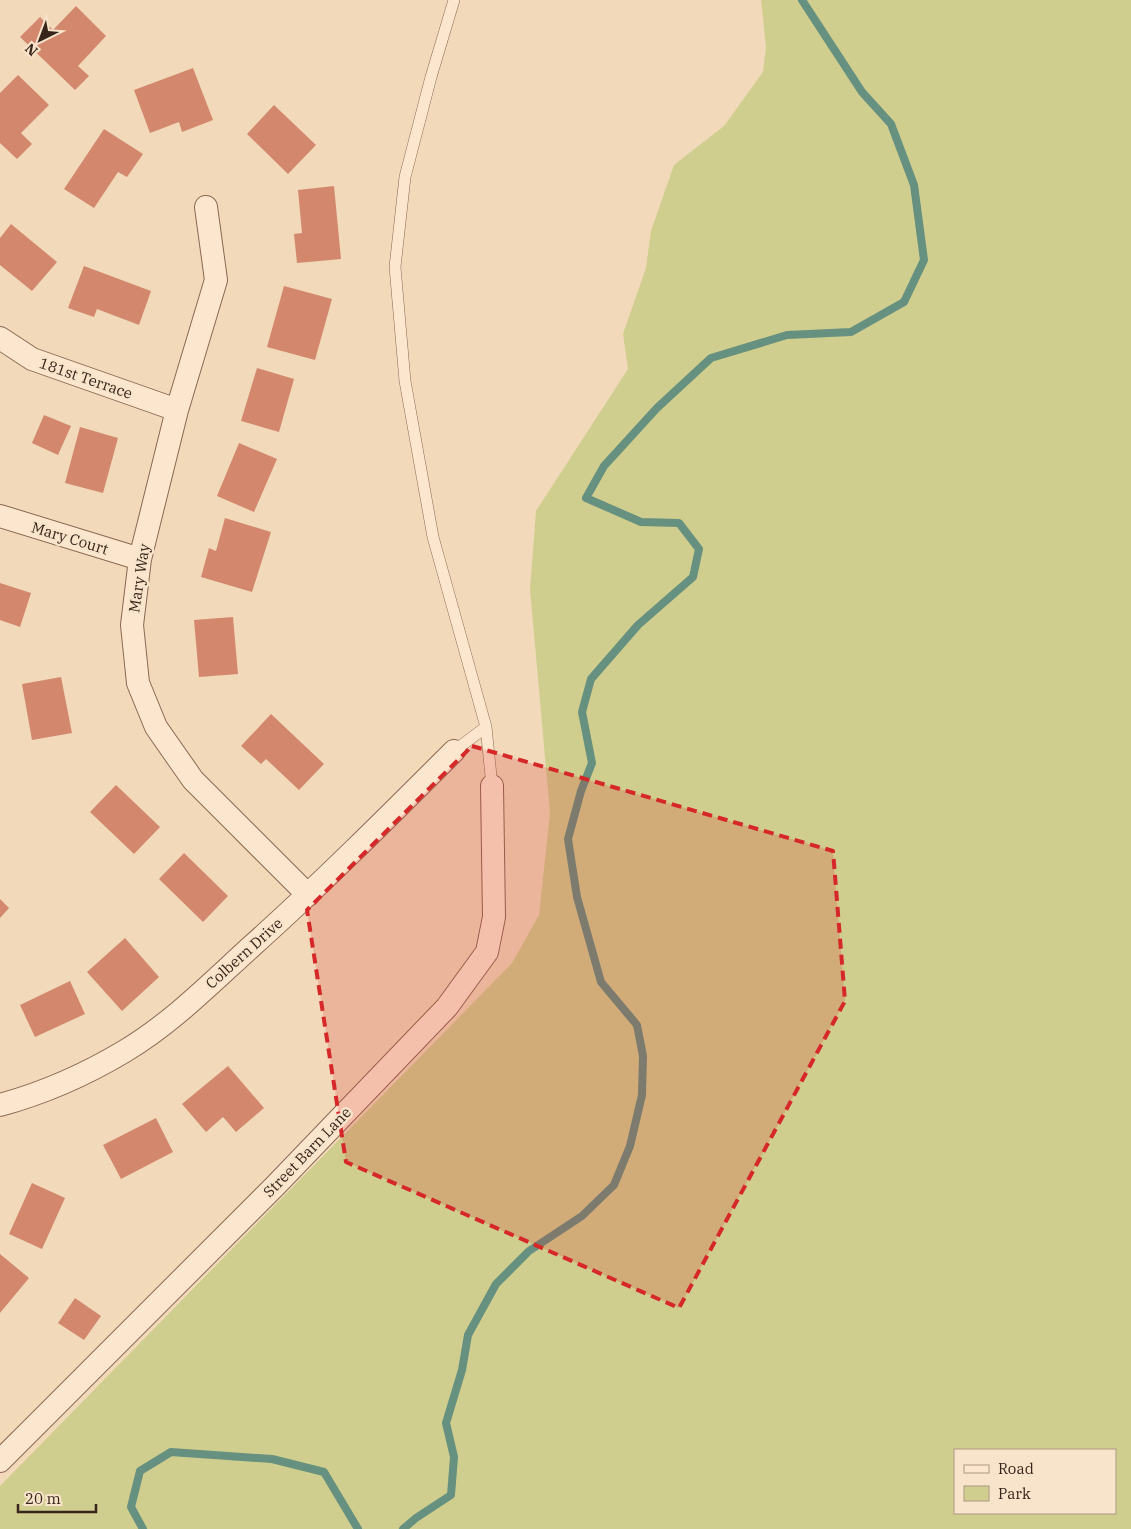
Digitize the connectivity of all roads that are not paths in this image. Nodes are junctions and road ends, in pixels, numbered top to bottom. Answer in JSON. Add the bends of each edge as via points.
{"nodes":[{"id":1,"x":454,"y":0,"type":"edge"},
{"id":2,"x":206,"y":207,"type":"dead end"},
{"id":3,"x":0,"y":338,"type":"edge"},
{"id":4,"x":177,"y":410,"type":"junction"},
{"id":5,"x":0,"y":516,"type":"edge"},
{"id":6,"x":140,"y":559,"type":"junction"},
{"id":7,"x":486,"y":727,"type":"junction"},
{"id":8,"x":454,"y":751,"type":"joint"},
{"id":9,"x":492,"y":786,"type":"joint"},
{"id":10,"x":308,"y":895,"type":"junction"},
{"id":11,"x":0,"y":1105,"type":"edge"},
{"id":12,"x":0,"y":1462,"type":"edge"}],
"edges":[{"from":1,"to":7,"type":"lane","via":[[405,177],[395,267],[405,381],[433,537]]},
{"from":2,"to":4,"type":"street","name":"Mary Way","via":[[216,280]]},
{"from":3,"to":4,"type":"street","name":"181st Terrace","via":[[32,359]]},
{"from":4,"to":6,"type":"street","name":"Mary Way"},
{"from":5,"to":6,"type":"street","name":"Mary Court"},
{"from":6,"to":10,"type":"street","name":"Mary Way","via":[[132,624],[138,683],[156,727],[193,780]]},
{"from":7,"to":8,"type":"lane"},
{"from":7,"to":9,"type":"lane"},
{"from":8,"to":10,"type":"street","name":"Colbern Drive"},
{"from":9,"to":12,"type":"street","name":"Street Barn Lane","via":[[494,917],[487,952],[447,1007],[276,1185]]},
{"from":10,"to":11,"type":"street","name":"Colbern Drive","via":[[183,1008],[126,1051],[80,1077]]}]}
